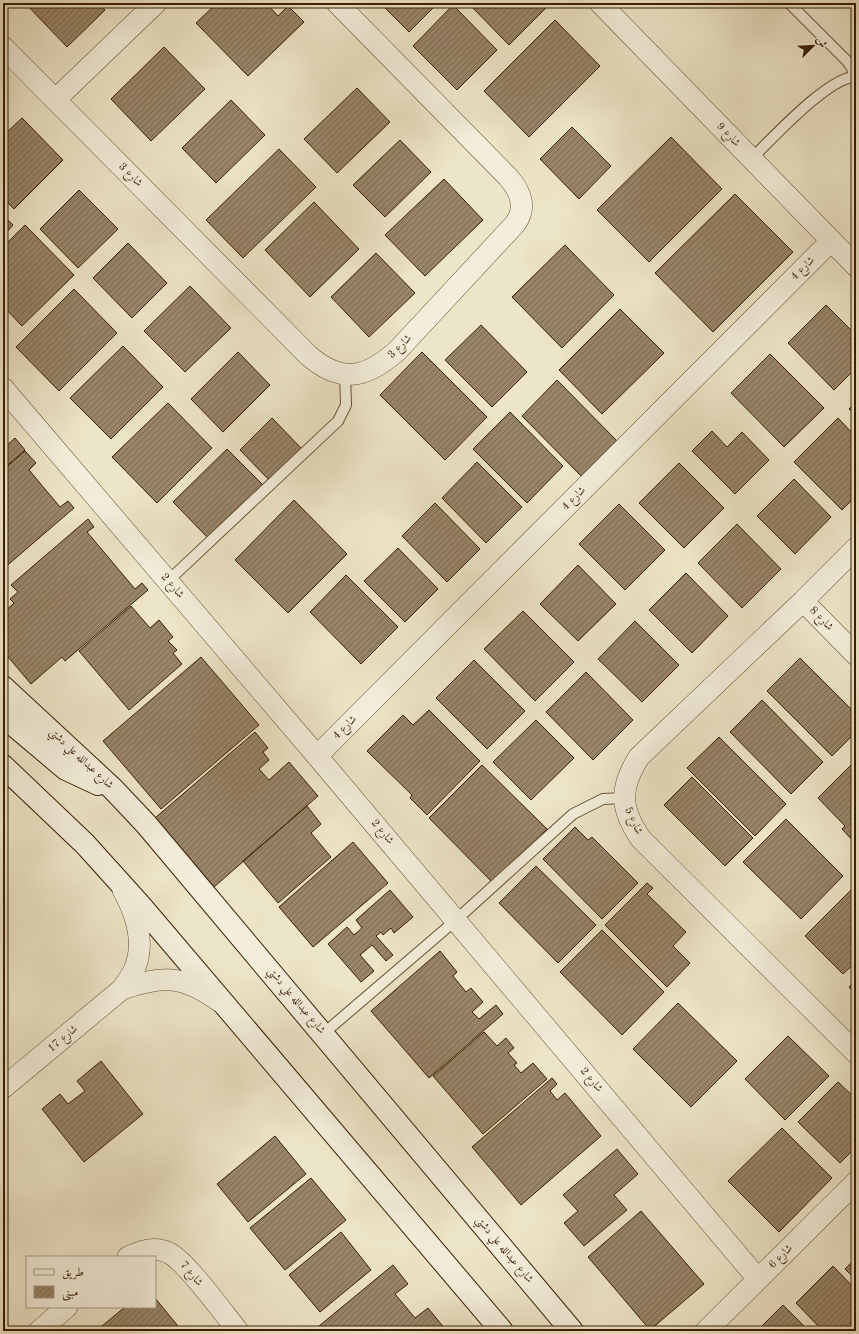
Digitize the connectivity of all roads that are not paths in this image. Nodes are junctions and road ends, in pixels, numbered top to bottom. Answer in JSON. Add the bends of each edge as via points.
{"nodes":[{"id":1,"x":156,"y":3,"type":"edge"},
{"id":2,"x":336,"y":3,"type":"edge"},
{"id":3,"x":600,"y":3,"type":"edge"},
{"id":4,"x":789,"y":3,"type":"edge"},
{"id":5,"x":3,"y":47,"type":"edge"},
{"id":6,"x":855,"y":77,"type":"edge"},
{"id":7,"x":56,"y":99,"type":"junction"},
{"id":8,"x":751,"y":159,"type":"junction"},
{"id":9,"x":831,"y":241,"type":"junction"},
{"id":10,"x":856,"y":266,"type":"edge"},
{"id":11,"x":345,"y":374,"type":"junction"},
{"id":12,"x":3,"y":388,"type":"edge"},
{"id":13,"x":856,"y":548,"type":"edge"},
{"id":14,"x":168,"y":581,"type":"junction"},
{"id":15,"x":803,"y":601,"type":"junction"},
{"id":16,"x":856,"y":655,"type":"edge"},
{"id":17,"x":3,"y":687,"type":"edge"},
{"id":18,"x":3,"y":716,"type":"edge"},
{"id":19,"x":318,"y":756,"type":"junction"},
{"id":20,"x":3,"y":766,"type":"edge"},
{"id":21,"x":113,"y":789,"type":"junction"},
{"id":22,"x":624,"y":798,"type":"junction"},
{"id":23,"x":114,"y":875,"type":"junction"},
{"id":24,"x":456,"y":920,"type":"junction"},
{"id":25,"x":122,"y":989,"type":"junction"},
{"id":26,"x":229,"y":1009,"type":"junction"},
{"id":27,"x":323,"y":1034,"type":"junction"},
{"id":28,"x":856,"y":1053,"type":"edge"},
{"id":29,"x":5,"y":1083,"type":"edge"},
{"id":30,"x":856,"y":1182,"type":"edge"},
{"id":31,"x":130,"y":1256,"type":"edge"},
{"id":32,"x":758,"y":1279,"type":"junction"},
{"id":33,"x":66,"y":1308,"type":"edge"},
{"id":34,"x":39,"y":1331,"type":"edge"},
{"id":35,"x":238,"y":1331,"type":"edge"},
{"id":36,"x":502,"y":1331,"type":"edge"},
{"id":37,"x":572,"y":1331,"type":"edge"},
{"id":38,"x":706,"y":1331,"type":"edge"}],
"edges":[{"from":1,"to":7,"type":"street"},
{"from":2,"to":11,"type":"street","name":"شارع 3","via":[[507,176],[518,191],[522,206],[520,218],[515,224],[397,351],[376,368]]},
{"from":3,"to":8,"type":"street","name":"شارع 9"},
{"from":4,"to":6,"type":"lane","via":[[847,61]]},
{"from":5,"to":7,"type":"street","name":"شارع 3"},
{"from":6,"to":8,"type":"lane","via":[[836,82],[819,95]]},
{"from":7,"to":11,"type":"street","name":"شارع 3","via":[[309,356],[322,367]]},
{"from":8,"to":9,"type":"street","name":"شارع 9"},
{"from":9,"to":10,"type":"street","name":"شارع 9"},
{"from":9,"to":19,"type":"street","name":"شارع 4"},
{"from":11,"to":14,"type":"lane","via":[[346,405],[338,421]]},
{"from":12,"to":14,"type":"street","name":"شارع 2"},
{"from":13,"to":15,"type":"street","name":"شارع 5"},
{"from":14,"to":19,"type":"street","name":"شارع 2"},
{"from":15,"to":16,"type":"street","name":"شارع 8"},
{"from":15,"to":22,"type":"street","name":"شارع 5","via":[[639,757],[627,778]]},
{"from":17,"to":21,"type":"main road","name":"شارع عبدالله علي دشتي"},
{"from":18,"to":21,"type":"main road","via":[[66,769]]},
{"from":19,"to":24,"type":"street","name":"شارع 2"},
{"from":20,"to":23,"type":"main road"},
{"from":21,"to":27,"type":"main road","name":"شارع عبدالله علي دشتي","via":[[174,856]]},
{"from":22,"to":24,"type":"lane","via":[[602,799],[573,814]]},
{"from":22,"to":28,"type":"street","name":"شارع 5","via":[[629,819],[641,839]]},
{"from":23,"to":25,"type":"street","name":"شارع 17","via":[[133,911],[139,939],[134,970]]},
{"from":23,"to":26,"type":"main road"},
{"from":24,"to":27,"type":"lane"},
{"from":24,"to":32,"type":"street","name":"شارع 2"},
{"from":25,"to":26,"type":"street","name":"شارع 17","via":[[151,980],[176,980],[198,988]]},
{"from":25,"to":29,"type":"street","name":"شارع 17"},
{"from":26,"to":36,"type":"main road"},
{"from":27,"to":37,"type":"main road","name":"شارع عبدالله علي دشتي"},
{"from":30,"to":32,"type":"street","name":"شارع 6"},
{"from":31,"to":35,"type":"street","name":"شارع 7","via":[[144,1250],[170,1253],[186,1268]]},
{"from":32,"to":38,"type":"street","name":"شارع 6"},
{"from":33,"to":34,"type":"street"}]}
